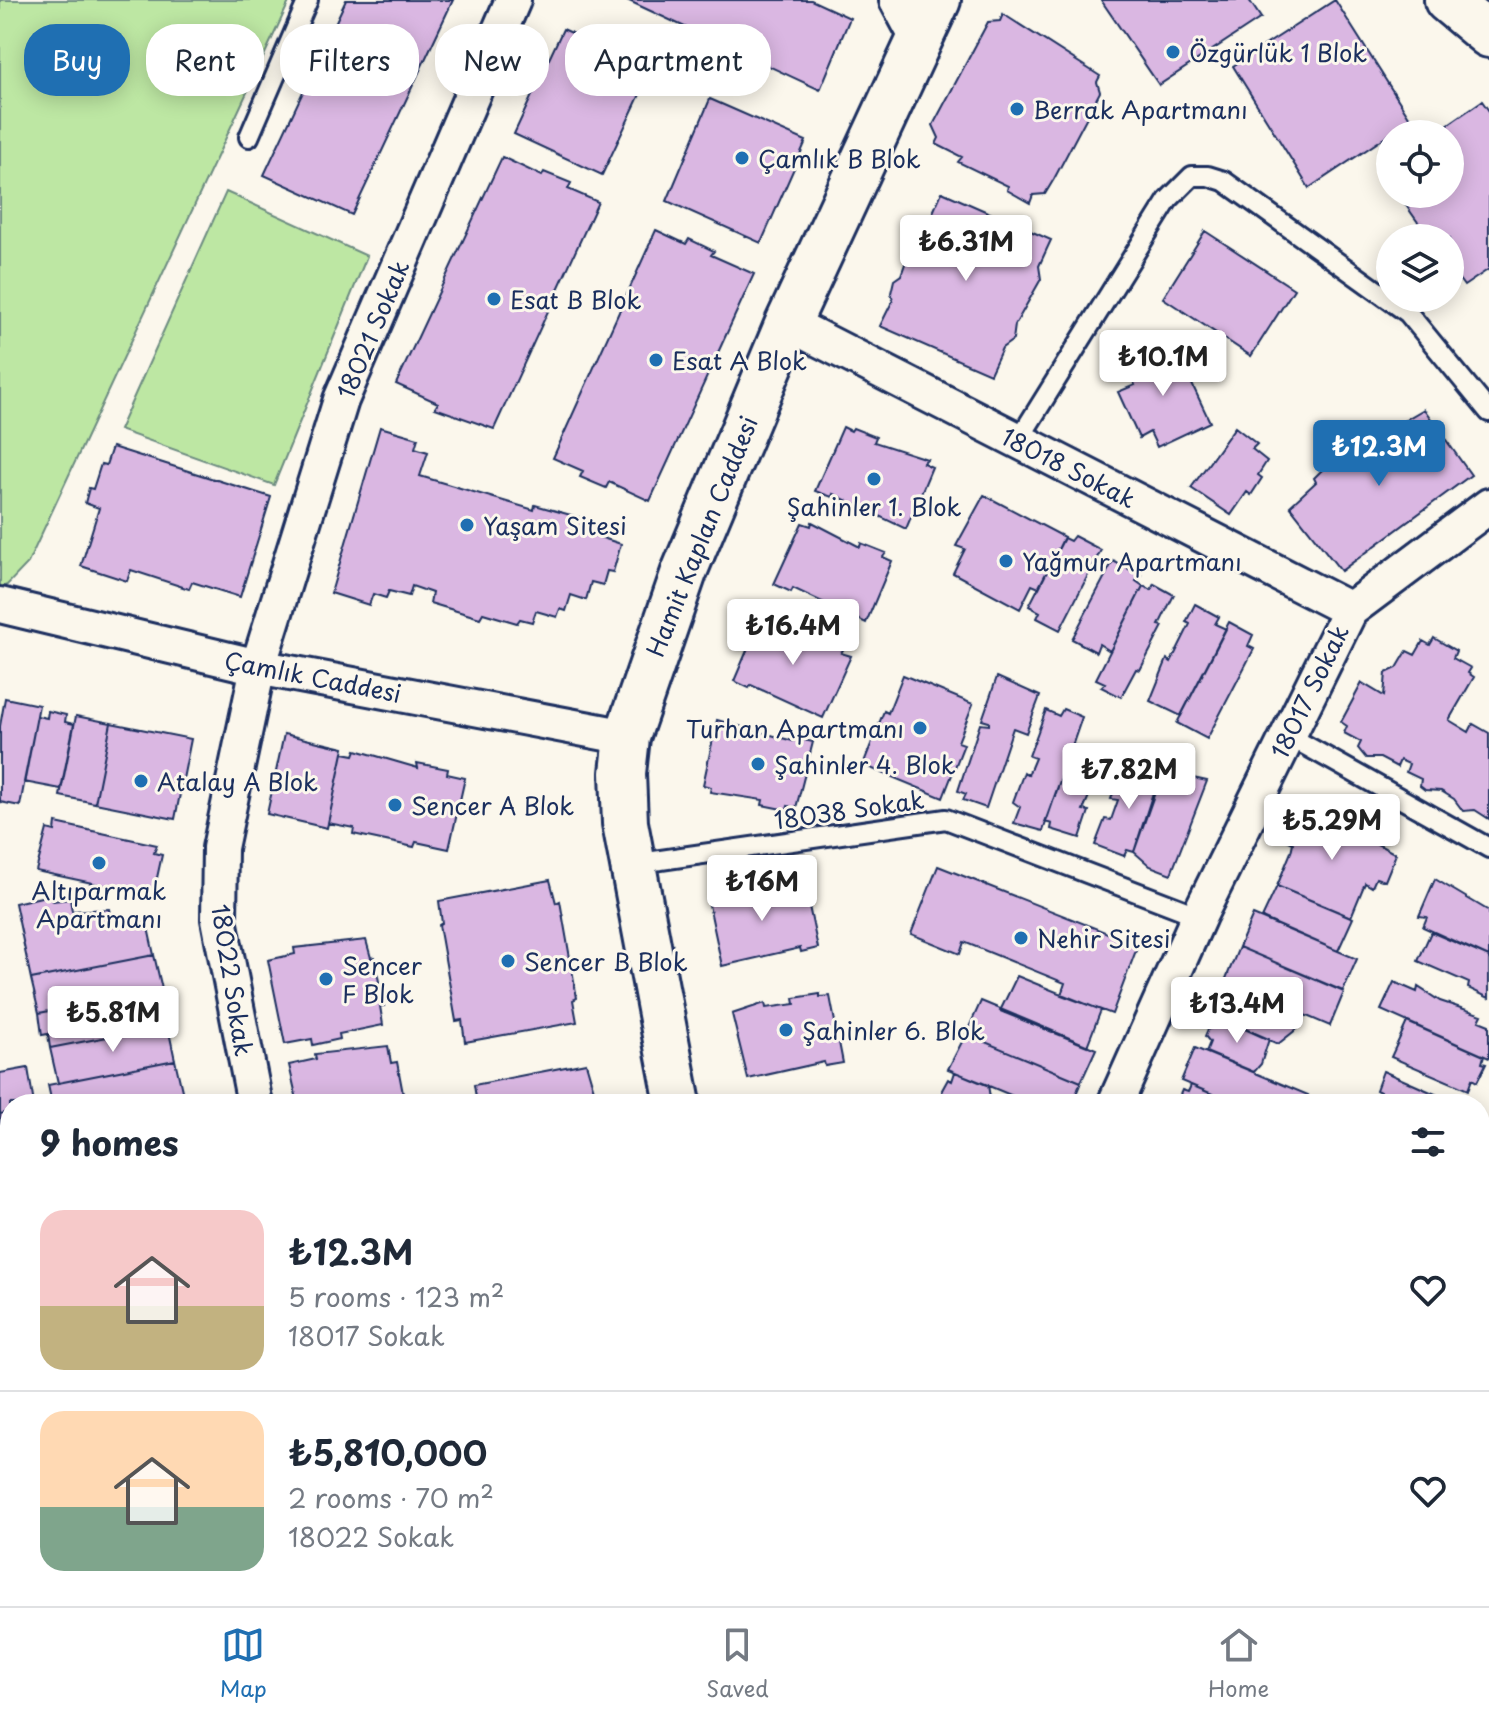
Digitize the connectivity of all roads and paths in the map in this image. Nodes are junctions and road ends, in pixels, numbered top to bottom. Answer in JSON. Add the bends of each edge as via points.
{"nodes":[{"id":1,"x":308,"y":0,"type":"edge"},
{"id":2,"x":513,"y":0,"type":"edge"},
{"id":3,"x":897,"y":0,"type":"edge"},
{"id":4,"x":938,"y":0,"type":"edge"},
{"id":5,"x":1447,"y":0,"type":"edge"},
{"id":6,"x":1488,"y":33,"type":"edge"},
{"id":7,"x":918,"y":39,"type":"junction"},
{"id":8,"x":249,"y":137,"type":"dead end"},
{"id":9,"x":788,"y":323,"type":"junction"},
{"id":10,"x":1489,"y":412,"type":"edge"},
{"id":11,"x":1018,"y":441,"type":"junction"},
{"id":12,"x":1489,"y":506,"type":"edge"},
{"id":13,"x":0,"y":605,"type":"edge"},
{"id":14,"x":1350,"y":610,"type":"junction"},
{"id":15,"x":258,"y":667,"type":"junction"},
{"id":16,"x":1287,"y":735,"type":"junction"},
{"id":17,"x":627,"y":737,"type":"junction"},
{"id":18,"x":1489,"y":848,"type":"edge"},
{"id":19,"x":633,"y":864,"type":"junction"},
{"id":20,"x":1199,"y":916,"type":"junction"},
{"id":21,"x":253,"y":1094,"type":"edge"},
{"id":22,"x":676,"y":1094,"type":"edge"},
{"id":23,"x":1119,"y":1094,"type":"edge"}],
"edges":[{"from":1,"to":8,"type":"lane"},
{"from":2,"to":15,"type":"street","name":"18021 Sokak","via":[[341,400]]},
{"from":3,"to":7,"type":"street"},
{"from":4,"to":7,"type":"main road","name":"Hamit Kaplan Caddesi"},
{"from":5,"to":6,"type":"main road"},
{"from":7,"to":9,"type":"main road","name":"Hamit Kaplan Caddesi"},
{"from":9,"to":11,"type":"street","name":"18018 Sokak"},
{"from":9,"to":17,"type":"main road","name":"Hamit Kaplan Caddesi","via":[[684,572]]},
{"from":10,"to":11,"type":"lane","via":[[1408,313],[1224,181],[1192,176],[1168,200]]},
{"from":11,"to":14,"type":"street","name":"18018 Sokak"},
{"from":12,"to":14,"type":"street","name":"18017 Sokak"},
{"from":13,"to":15,"type":"street","name":"Çamlık Caddesi"},
{"from":14,"to":16,"type":"street","name":"18017 Sokak"},
{"from":15,"to":17,"type":"street","name":"Çamlık Caddesi"},
{"from":15,"to":21,"type":"street","name":"18022 Sokak","via":[[220,848],[219,919]]},
{"from":16,"to":18,"type":"lane"},
{"from":16,"to":20,"type":"street","name":"18017 Sokak"},
{"from":17,"to":19,"type":"main road","name":"Hamit Kaplan Caddesi","via":[[623,798]]},
{"from":19,"to":20,"type":"lane","name":"18038 Sokak","via":[[946,819]]},
{"from":19,"to":22,"type":"main road","name":"Hamit Kaplan Caddesi"},
{"from":20,"to":23,"type":"street","name":"18017 Sokak"}]}
